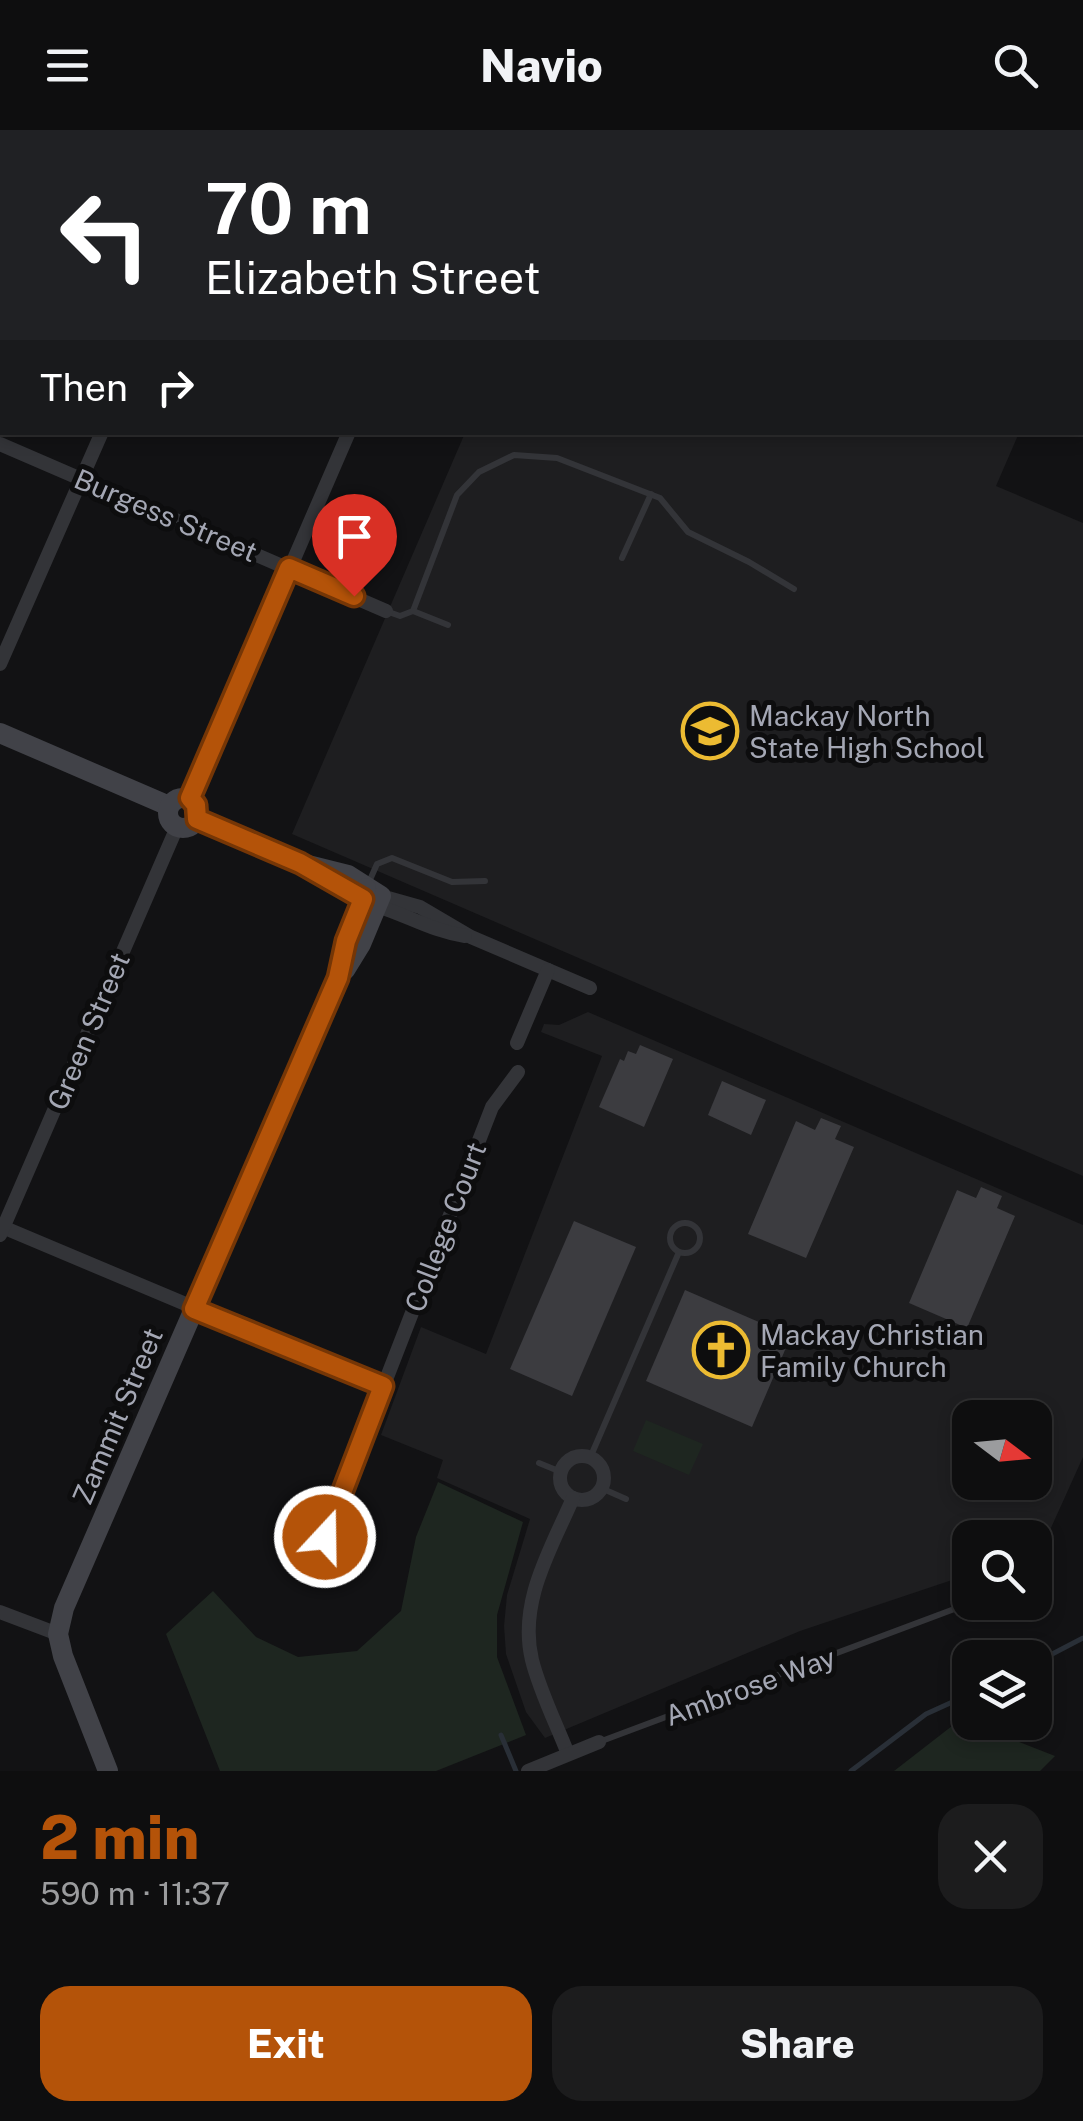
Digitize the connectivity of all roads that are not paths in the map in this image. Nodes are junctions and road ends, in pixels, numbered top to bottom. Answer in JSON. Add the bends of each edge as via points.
{"nodes":[{"id":1,"x":101,"y":435,"type":"edge"},
{"id":2,"x":348,"y":435,"type":"edge"},
{"id":3,"x":0,"y":444,"type":"edge"},
{"id":4,"x":82,"y":479,"type":"junction"},
{"id":5,"x":651,"y":494,"type":"junction"},
{"id":6,"x":622,"y":558,"type":"dead end"},
{"id":7,"x":289,"y":568,"type":"junction"},
{"id":8,"x":794,"y":589,"type":"dead end"},
{"id":9,"x":413,"y":610,"type":"junction"},
{"id":10,"x":386,"y":611,"type":"joint"},
{"id":11,"x":448,"y":626,"type":"dead end"},
{"id":12,"x":0,"y":664,"type":"edge"},
{"id":13,"x":0,"y":733,"type":"edge"},
{"id":14,"x":190,"y":798,"type":"junction"},
{"id":15,"x":169,"y":806,"type":"junction"},
{"id":16,"x":197,"y":819,"type":"junction"},
{"id":17,"x":177,"y":827,"type":"junction"},
{"id":18,"x":485,"y":881,"type":"dead end"},
{"id":19,"x":372,"y":897,"type":"junction"},
{"id":20,"x":548,"y":970,"type":"junction"},
{"id":21,"x":590,"y":988,"type":"dead end"},
{"id":22,"x":517,"y":1044,"type":"dead end"},
{"id":23,"x":518,"y":1072,"type":"dead end"},
{"id":24,"x":1,"y":1230,"type":"edge"},
{"id":25,"x":679,"y":1252,"type":"junction"},
{"id":26,"x":194,"y":1309,"type":"junction"},
{"id":27,"x":383,"y":1386,"type":"junction"},
{"id":28,"x":590,"y":1458,"type":"junction"},
{"id":29,"x":539,"y":1463,"type":"dead end"},
{"id":30,"x":561,"y":1472,"type":"junction"},
{"id":31,"x":601,"y":1488,"type":"junction"},
{"id":32,"x":573,"y":1498,"type":"junction"},
{"id":33,"x":626,"y":1499,"type":"dead end"},
{"id":34,"x":319,"y":1566,"type":"dead end"},
{"id":35,"x":952,"y":1610,"type":"edge"},
{"id":36,"x":0,"y":1612,"type":"edge"},
{"id":37,"x":58,"y":1634,"type":"junction"},
{"id":38,"x":599,"y":1742,"type":"joint"},
{"id":39,"x":568,"y":1754,"type":"junction"},
{"id":40,"x":108,"y":1771,"type":"edge"},
{"id":41,"x":528,"y":1771,"type":"edge"}],
"edges":[{"from":1,"to":4,"type":"street"},
{"from":2,"to":7,"type":"street"},
{"from":3,"to":4,"type":"street","name":"Burgess Street"},
{"from":4,"to":7,"type":"street","name":"Burgess Street"},
{"from":4,"to":12,"type":"street"},
{"from":5,"to":6,"type":"lane"},
{"from":5,"to":8,"type":"lane","via":[[688,532]]},
{"from":5,"to":9,"type":"lane","via":[[557,458],[502,458],[457,495]]},
{"from":7,"to":10,"type":"street","name":"Burgess Street"},
{"from":7,"to":14,"type":"street"},
{"from":9,"to":10,"type":"lane","via":[[400,616]]},
{"from":9,"to":11,"type":"lane"},
{"from":13,"to":15,"type":"street"},
{"from":14,"to":15,"type":"street"},
{"from":14,"to":16,"type":"street"},
{"from":15,"to":17,"type":"street"},
{"from":16,"to":17,"type":"street"},
{"from":16,"to":19,"type":"street","via":[[338,872]]},
{"from":17,"to":24,"type":"street","name":"Green Street"},
{"from":18,"to":19,"type":"lane","via":[[452,882],[392,858],[377,864]]},
{"from":19,"to":20,"type":"street","via":[[428,929],[471,937]]},
{"from":19,"to":26,"type":"street","name":"Zammit Street","via":[[358,950],[338,978]]},
{"from":20,"to":21,"type":"street"},
{"from":20,"to":22,"type":"street"},
{"from":23,"to":27,"type":"street","name":"College Court","via":[[492,1107]]},
{"from":24,"to":26,"type":"street"},
{"from":25,"to":25,"type":"lane","via":[[670,1234],[679,1224],[692,1225],[698,1244]]},
{"from":25,"to":28,"type":"lane"},
{"from":26,"to":27,"type":"street"},
{"from":26,"to":37,"type":"street","name":"Zammit Street"},
{"from":27,"to":34,"type":"street","name":"College Court"},
{"from":28,"to":30,"type":"street","via":[[574,1458]]},
{"from":28,"to":31,"type":"street","via":[[602,1473]]},
{"from":29,"to":30,"type":"lane"},
{"from":30,"to":32,"type":"street","via":[[562,1488]]},
{"from":31,"to":32,"type":"street","via":[[589,1498]]},
{"from":31,"to":33,"type":"lane"},
{"from":32,"to":39,"type":"street","via":[[534,1590],[528,1628],[532,1662]]},
{"from":35,"to":38,"type":"lane","name":"Ambrose Way"},
{"from":36,"to":37,"type":"street"},
{"from":37,"to":40,"type":"street"},
{"from":38,"to":39,"type":"street","name":"Ambrose Way"},
{"from":39,"to":41,"type":"street","name":"Ambrose Way"}]}
